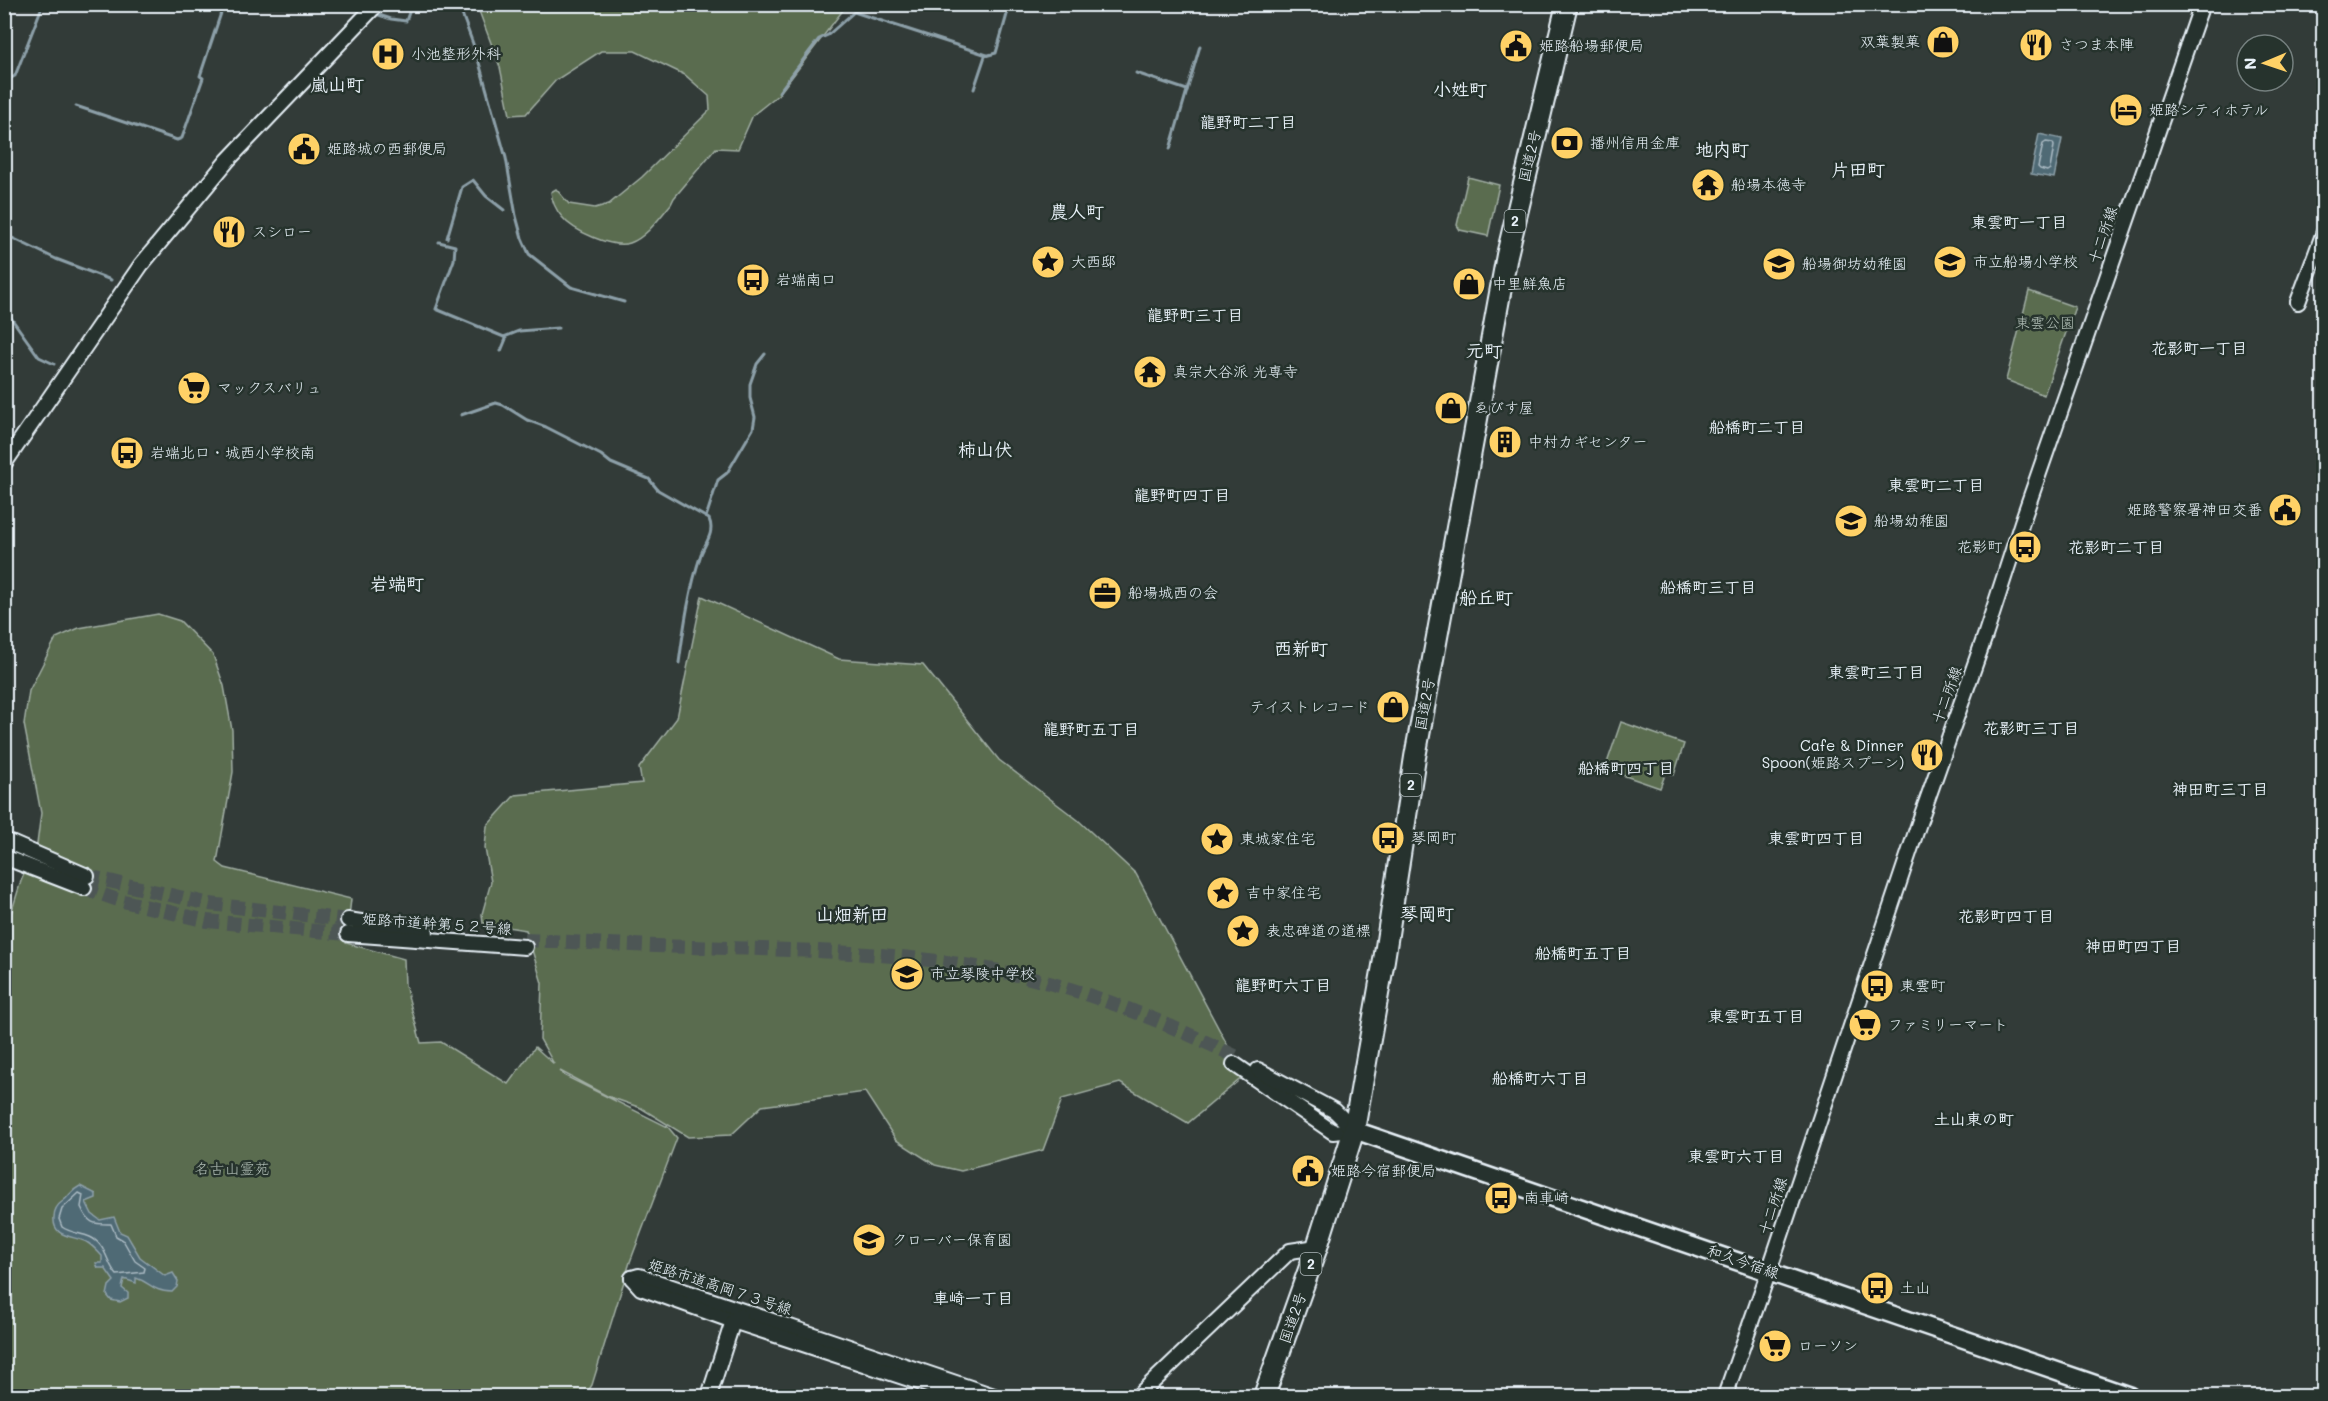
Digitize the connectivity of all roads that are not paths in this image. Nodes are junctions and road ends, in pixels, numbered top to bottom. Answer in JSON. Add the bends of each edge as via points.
{"nodes":[{"id":1,"x":1567,"y":4,"type":"edge"},
{"id":2,"x":2202,"y":4,"type":"edge"},
{"id":3,"x":372,"y":9,"type":"edge"},
{"id":4,"x":2324,"y":231,"type":"edge"},
{"id":5,"x":2298,"y":302,"type":"dead end"},
{"id":6,"x":4,"y":464,"type":"edge"},
{"id":7,"x":4,"y":840,"type":"edge"},
{"id":8,"x":4,"y":857,"type":"edge"},
{"id":9,"x":348,"y":927,"type":"tunnel mouth"},
{"id":10,"x":524,"y":944,"type":"tunnel mouth"},
{"id":11,"x":1235,"y":1061,"type":"tunnel mouth"},
{"id":12,"x":1354,"y":1130,"type":"junction"},
{"id":13,"x":1317,"y":1247,"type":"junction"},
{"id":14,"x":1769,"y":1271,"type":"junction"},
{"id":15,"x":746,"y":1312,"type":"junction"},
{"id":16,"x":733,"y":1321,"type":"junction"},
{"id":17,"x":709,"y":1396,"type":"edge"},
{"id":18,"x":961,"y":1396,"type":"edge"},
{"id":19,"x":994,"y":1396,"type":"edge"},
{"id":20,"x":1138,"y":1396,"type":"edge"},
{"id":21,"x":1264,"y":1396,"type":"edge"},
{"id":22,"x":1725,"y":1396,"type":"edge"},
{"id":23,"x":2130,"y":1396,"type":"edge"}],
"edges":[{"from":1,"to":12,"type":"highway","name":"国道2号","number":"2","via":[[1507,255],[1415,757]]},
{"from":2,"to":14,"type":"street","name":"十二所線"},
{"from":3,"to":6,"type":"street","via":[[228,160],[141,265]]},
{"from":4,"to":5,"type":"street"},
{"from":7,"to":8,"type":"street","via":[[86,882]]},
{"from":9,"to":10,"type":"street","name":"姫路市道幹第５２号線"},
{"from":11,"to":12,"type":"street","via":[[1333,1132]]},
{"from":12,"to":13,"type":"highway","name":"国道2号","number":"2"},
{"from":12,"to":14,"type":"main road","name":"和久今宿線"},
{"from":13,"to":20,"type":"street","via":[[1290,1251]]},
{"from":13,"to":21,"type":"highway","name":"国道2号","number":"2"},
{"from":14,"to":22,"type":"street","name":"十二所線"},
{"from":14,"to":23,"type":"main road","name":"和久今宿線"},
{"from":15,"to":16,"type":"street"},
{"from":15,"to":16,"type":"street","name":"姫路市道高岡７３号線","via":[[639,1276],[632,1278],[641,1288]]},
{"from":15,"to":19,"type":"street","name":"姫路市道高岡７３号線"},
{"from":16,"to":17,"type":"street"},
{"from":16,"to":18,"type":"street","name":"姫路市道高岡７３号線"}]}
